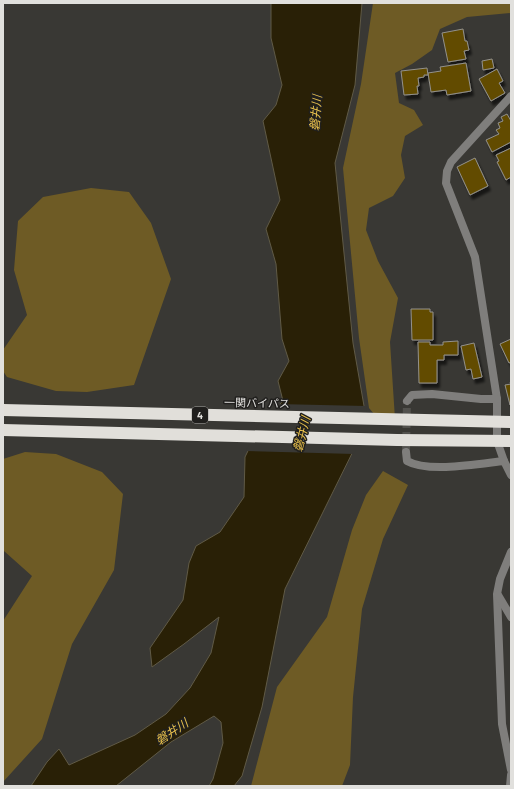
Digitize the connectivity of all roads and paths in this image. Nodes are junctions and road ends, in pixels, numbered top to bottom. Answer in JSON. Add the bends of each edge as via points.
{"nodes":[{"id":1,"x":511,"y":96,"type":"edge"},
{"id":2,"x":496,"y":398,"type":"junction"},
{"id":3,"x":407,"y":401,"type":"dead end"},
{"id":4,"x":3,"y":410,"type":"edge"},
{"id":5,"x":497,"y":421,"type":"junction"},
{"id":6,"x":511,"y":422,"type":"edge"},
{"id":7,"x":3,"y":430,"type":"edge"},
{"id":8,"x":497,"y":441,"type":"junction"},
{"id":9,"x":511,"y":441,"type":"edge"},
{"id":10,"x":406,"y":452,"type":"tunnel mouth"},
{"id":11,"x":504,"y":461,"type":"junction"},
{"id":12,"x":511,"y":475,"type":"edge"},
{"id":13,"x":511,"y":552,"type":"edge"},
{"id":14,"x":497,"y":594,"type":"junction"},
{"id":15,"x":511,"y":617,"type":"edge"},
{"id":16,"x":511,"y":770,"type":"edge"},
{"id":17,"x":511,"y":776,"type":"edge"},
{"id":18,"x":510,"y":786,"type":"edge"}],
"edges":[{"from":1,"to":2,"type":"street","via":[[451,162],[446,183],[475,257]]},
{"from":2,"to":3,"type":"street","via":[[432,394],[412,395]]},
{"from":2,"to":5,"type":"street"},
{"from":4,"to":5,"type":"highway","name":"一関バイパス","number":"4"},
{"from":5,"to":6,"type":"highway","name":"一関バイパス","number":"4"},
{"from":5,"to":8,"type":"street"},
{"from":7,"to":8,"type":"highway","number":"4"},
{"from":8,"to":9,"type":"highway","number":"4"},
{"from":8,"to":11,"type":"street"},
{"from":10,"to":11,"type":"street","via":[[407,461],[432,468]]},
{"from":11,"to":12,"type":"street"},
{"from":13,"to":14,"type":"street"},
{"from":14,"to":15,"type":"street"},
{"from":14,"to":16,"type":"street","via":[[502,724]]},
{"from":17,"to":18,"type":"street"}]}
